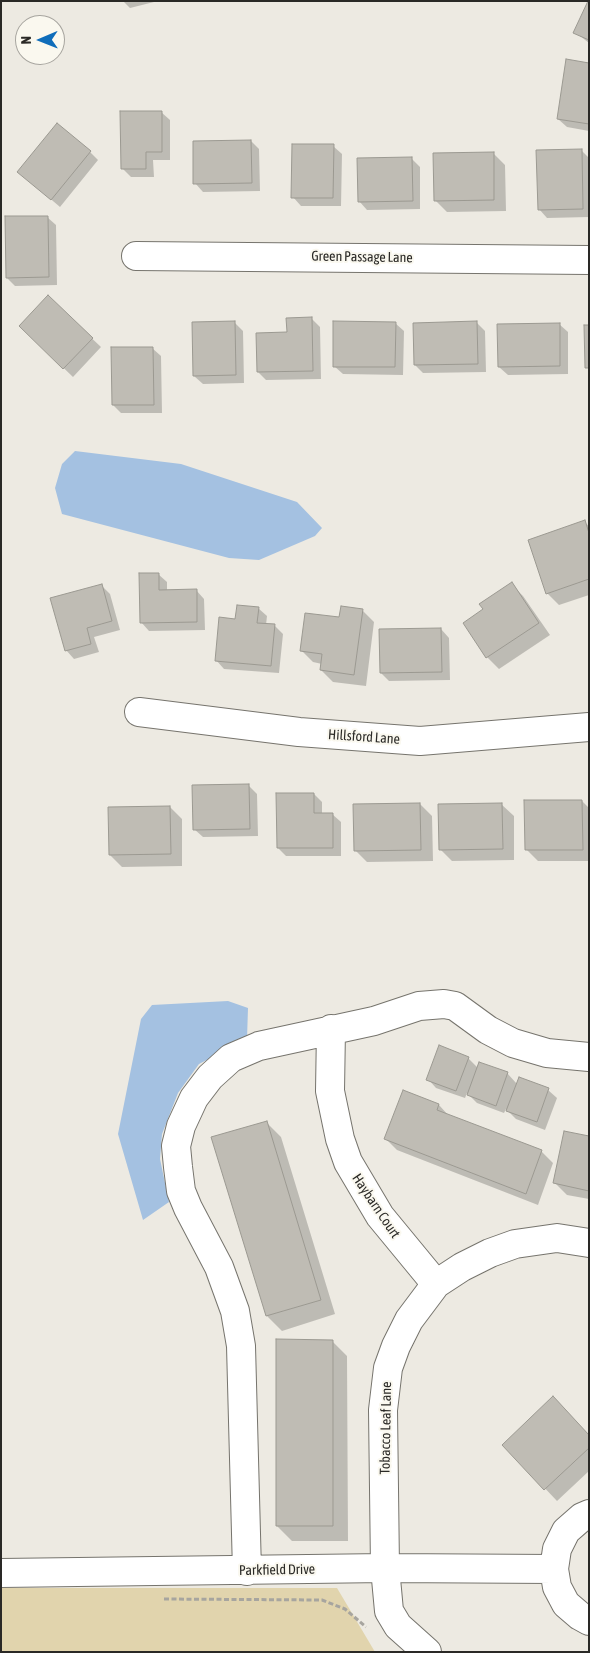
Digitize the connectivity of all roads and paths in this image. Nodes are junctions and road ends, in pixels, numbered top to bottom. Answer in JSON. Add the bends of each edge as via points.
{"nodes":[{"id":1,"x":136,"y":256,"type":"dead end"},
{"id":2,"x":589,"y":260,"type":"edge"},
{"id":3,"x":139,"y":712,"type":"dead end"},
{"id":4,"x":589,"y":727,"type":"edge"},
{"id":5,"x":331,"y":1029,"type":"junction"},
{"id":6,"x":589,"y":1057,"type":"edge"},
{"id":7,"x":589,"y":1243,"type":"edge"},
{"id":8,"x":436,"y":1284,"type":"junction"},
{"id":9,"x":589,"y":1514,"type":"edge"},
{"id":10,"x":385,"y":1568,"type":"junction"},
{"id":11,"x":554,"y":1569,"type":"junction"},
{"id":12,"x":247,"y":1571,"type":"junction"},
{"id":13,"x":1,"y":1573,"type":"edge"},
{"id":14,"x":589,"y":1621,"type":"edge"},
{"id":15,"x":426,"y":1652,"type":"edge"}],
"edges":[{"from":1,"to":2,"type":"street","name":"Green Passage Lane"},
{"from":3,"to":4,"type":"street","name":"Hillsford Lane","via":[[298,732],[420,741]]},
{"from":5,"to":6,"type":"street","via":[[374,1021],[419,1006],[444,1004],[454,1006],[513,1043],[547,1053]]},
{"from":5,"to":8,"type":"street","name":"Haybarn Court","via":[[330,1091],[348,1162],[380,1216]]},
{"from":5,"to":12,"type":"street","via":[[259,1046],[231,1058],[210,1077],[194,1098],[176,1146],[182,1191],[219,1267],[235,1311],[241,1346]]},
{"from":7,"to":8,"type":"street","name":"Tobacco Leaf Lane","via":[[557,1238],[515,1244],[490,1253]]},
{"from":8,"to":10,"type":"street","name":"Tobacco Leaf Lane","via":[[396,1346],[384,1388]]},
{"from":9,"to":11,"type":"street","via":[[566,1531],[557,1548]]},
{"from":10,"to":11,"type":"street","name":"Parkfield Drive"},
{"from":10,"to":12,"type":"street","name":"Parkfield Drive"},
{"from":10,"to":15,"type":"street","name":"Tobacco Leaf Lane","via":[[389,1611],[398,1626]]},
{"from":11,"to":14,"type":"street","via":[[557,1587],[566,1604]]},
{"from":12,"to":13,"type":"street","name":"Parkfield Drive"}]}
